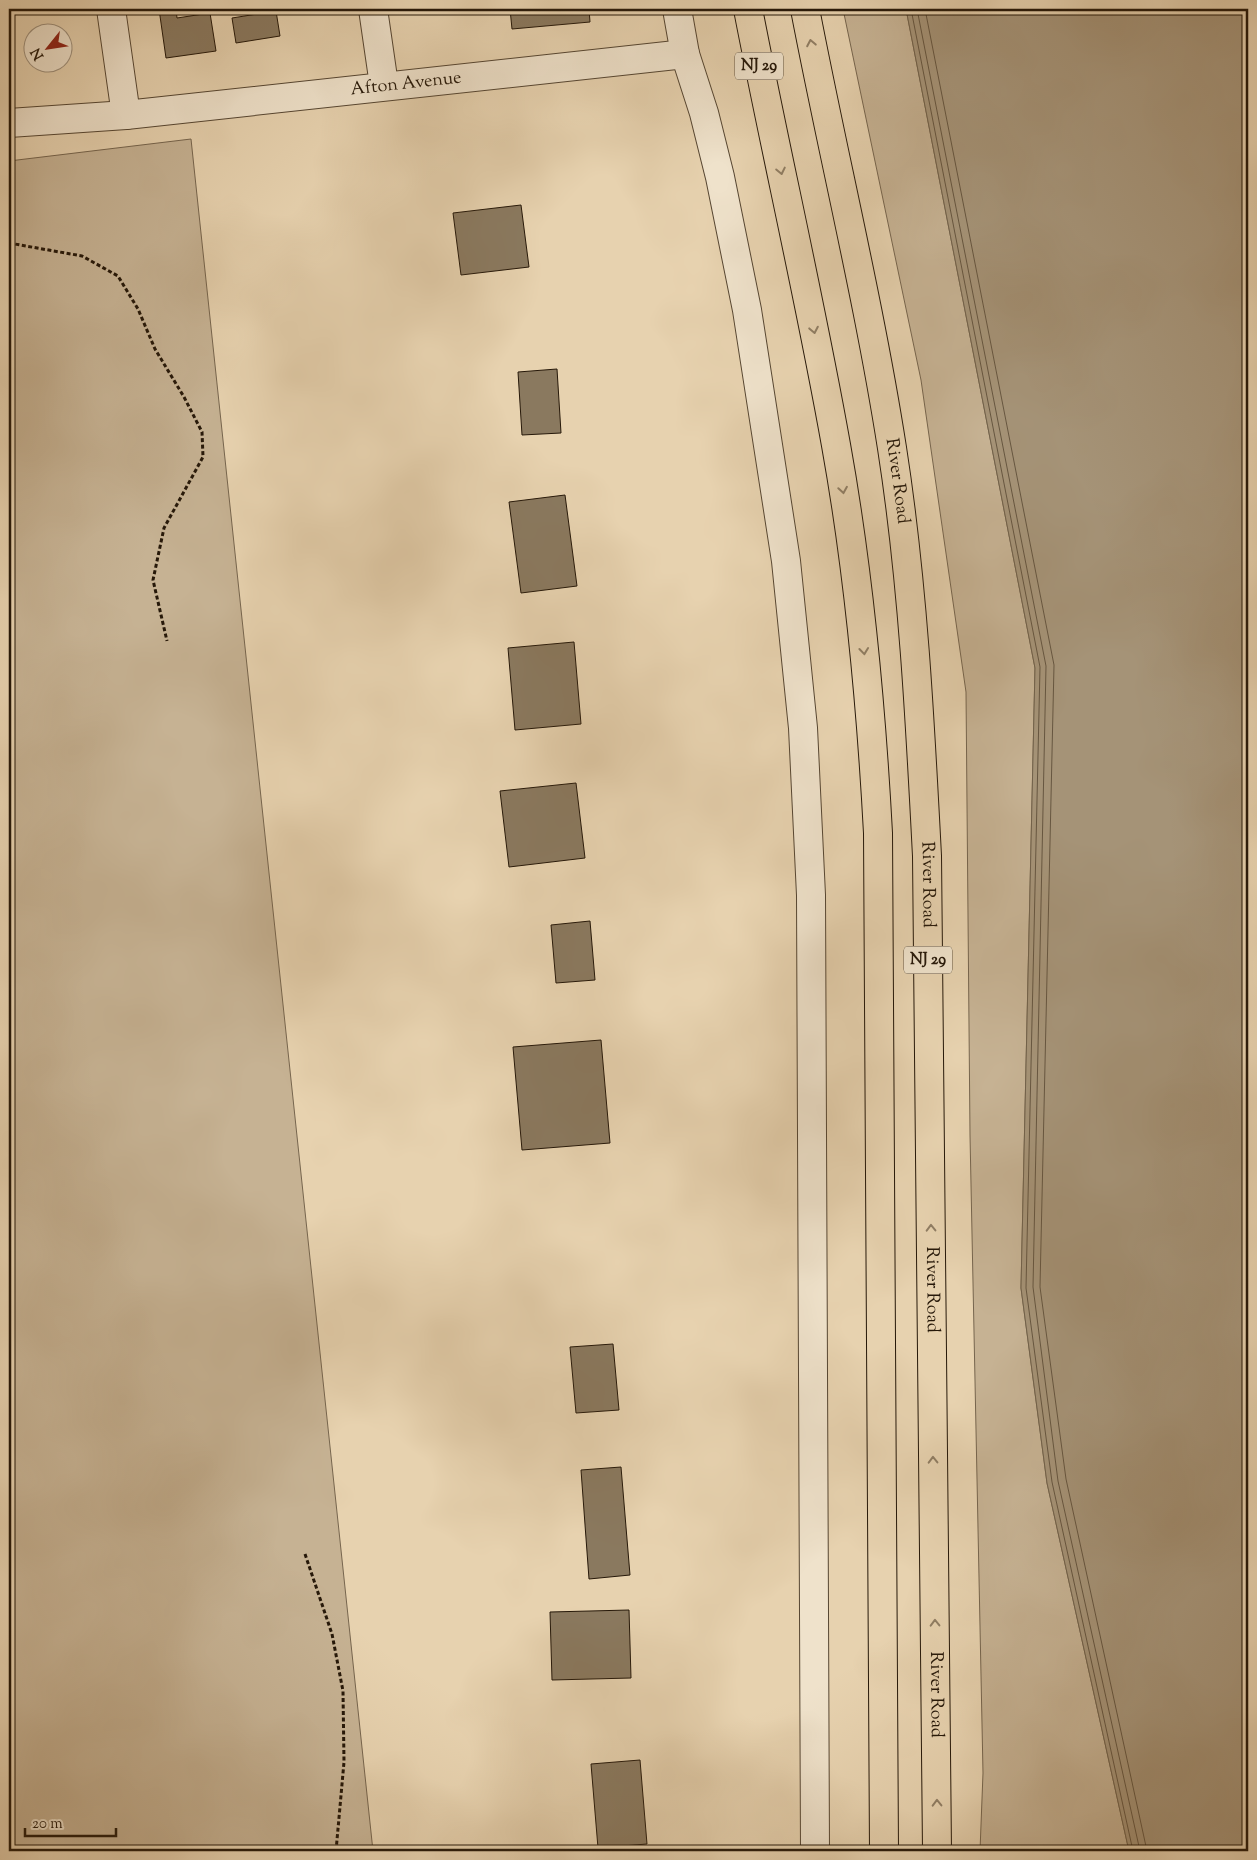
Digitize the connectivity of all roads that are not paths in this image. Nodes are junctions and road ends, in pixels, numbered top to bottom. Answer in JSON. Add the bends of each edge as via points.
{"nodes":[{"id":1,"x":111,"y":9,"type":"edge"},
{"id":2,"x":374,"y":9,"type":"edge"},
{"id":3,"x":677,"y":9,"type":"edge"},
{"id":4,"x":748,"y":9,"type":"edge"},
{"id":5,"x":804,"y":9,"type":"edge"},
{"id":6,"x":685,"y":54,"type":"junction"},
{"id":7,"x":384,"y":85,"type":"junction"},
{"id":8,"x":126,"y":114,"type":"junction"},
{"id":9,"x":9,"y":123,"type":"edge"},
{"id":10,"x":815,"y":1851,"type":"edge"},
{"id":11,"x":884,"y":1851,"type":"edge"},
{"id":12,"x":937,"y":1851,"type":"edge"}],
"edges":[{"from":1,"to":8,"type":"street"},
{"from":2,"to":7,"type":"street"},
{"from":3,"to":6,"type":"street"},
{"from":4,"to":11,"type":"highway","number":"NJ 29","one_way":true,"via":[[836,446],[859,599],[873,739],[878,833]]},
{"from":12,"to":5,"type":"highway","name":"River Road","number":"NJ 29","one_way":true,"via":[[927,856],[920,717],[908,578],[892,449],[864,293]]},
{"from":6,"to":7,"type":"street","name":"Afton Avenue"},
{"from":6,"to":10,"type":"street","via":[[720,177],[747,310],[786,562],[803,728],[811,895]]},
{"from":7,"to":8,"type":"street","name":"Afton Avenue"},
{"from":8,"to":9,"type":"street","name":"Afton Avenue"}]}
